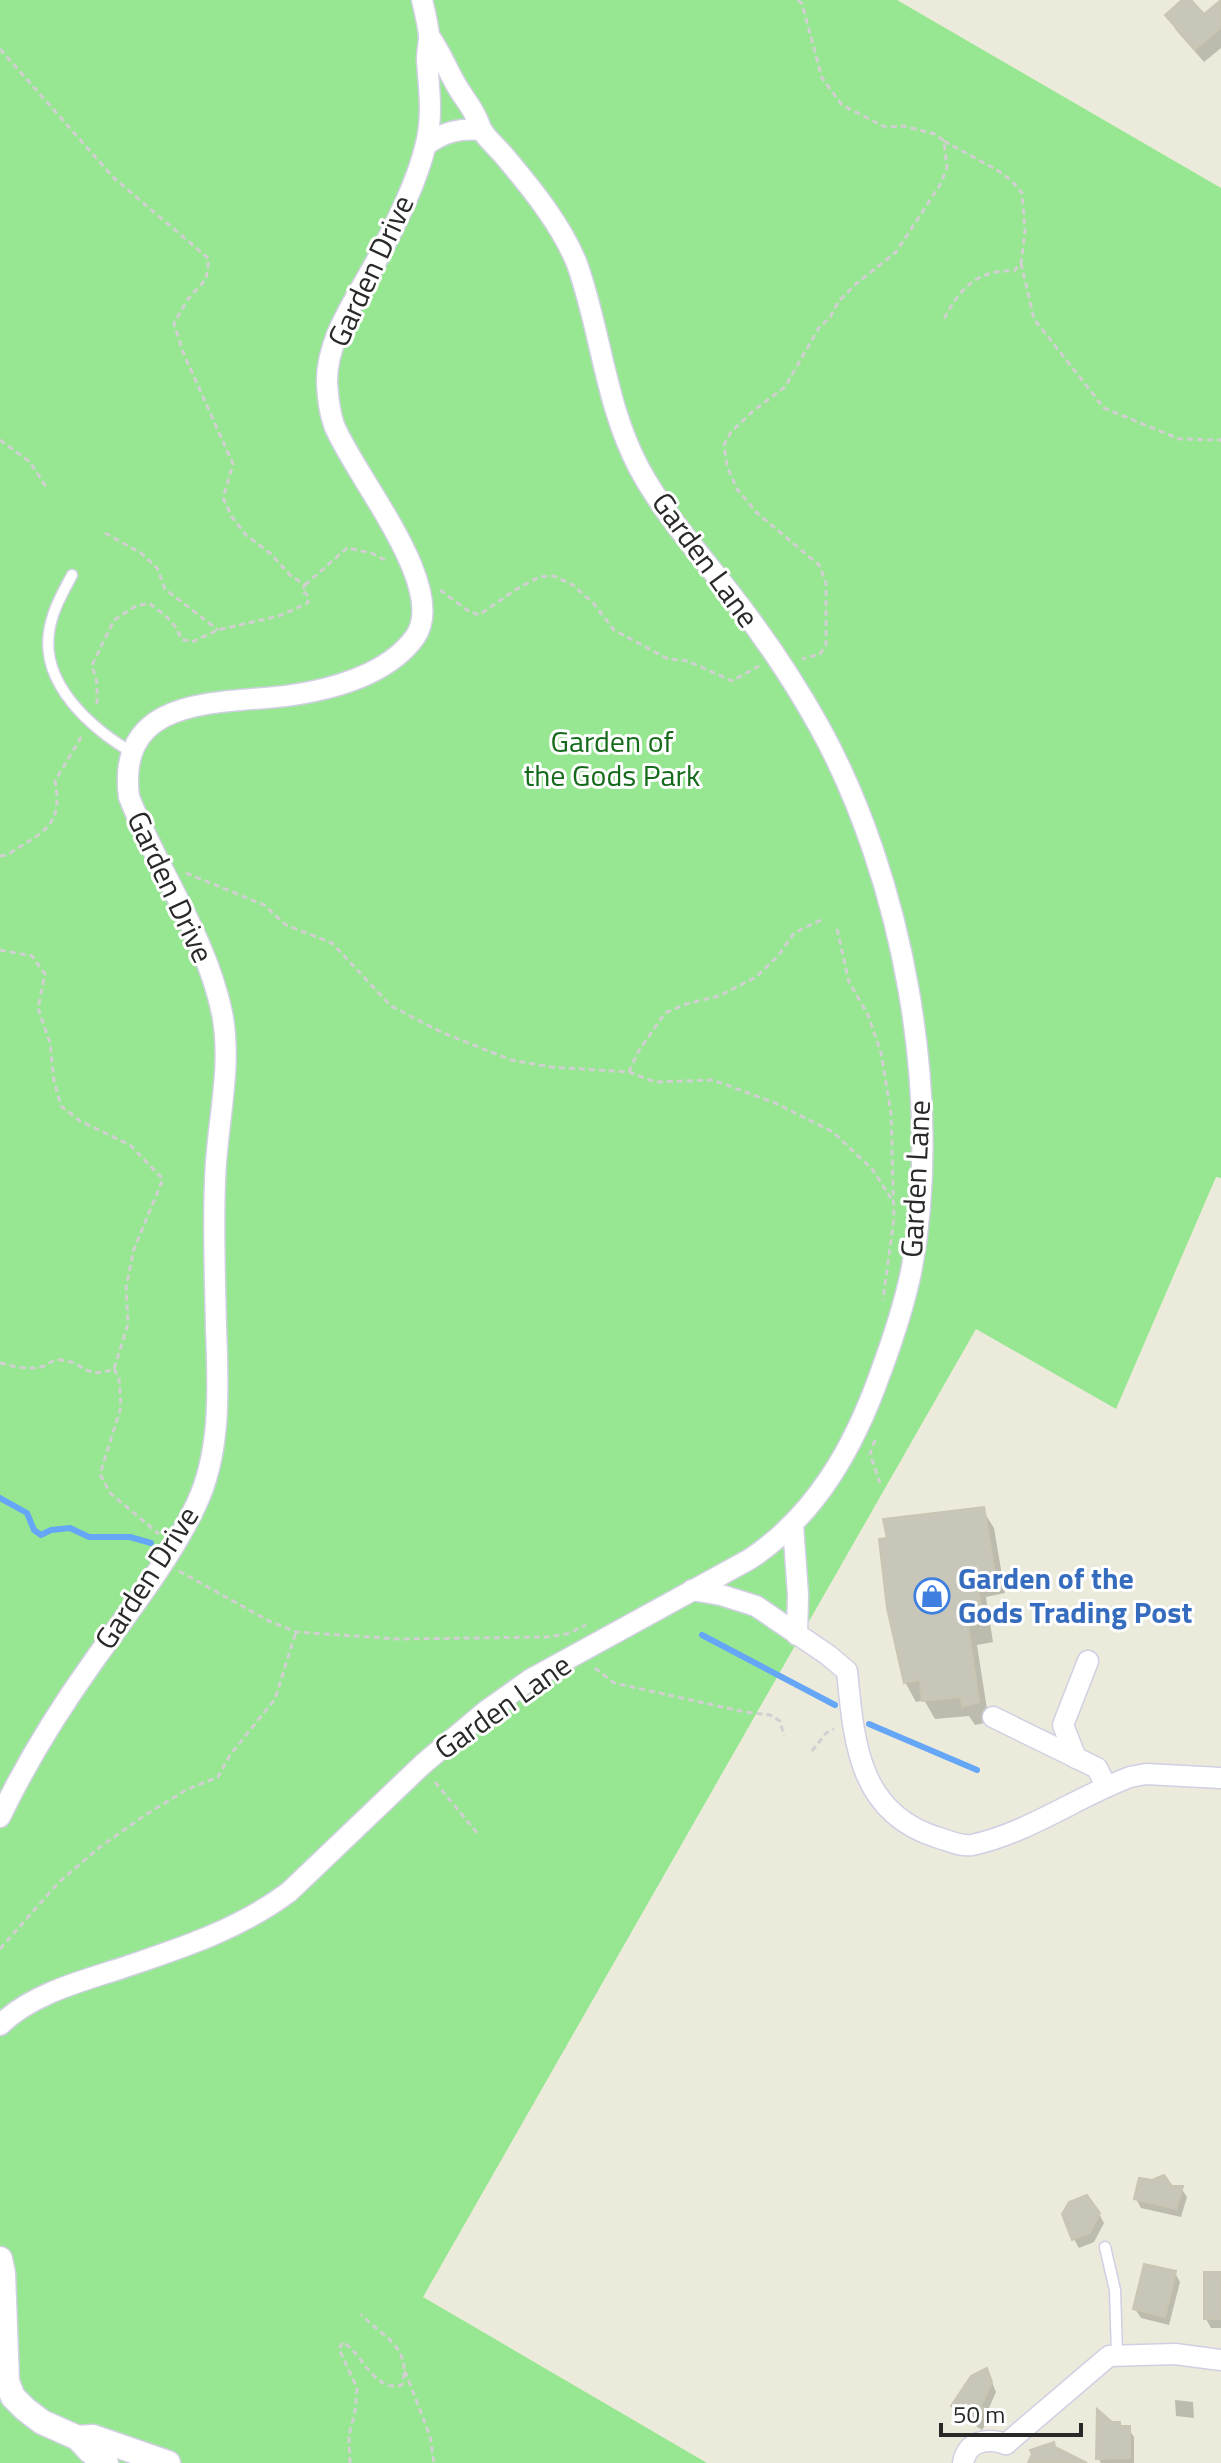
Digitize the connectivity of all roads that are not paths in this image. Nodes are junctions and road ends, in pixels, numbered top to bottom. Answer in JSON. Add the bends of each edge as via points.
{"nodes":[{"id":1,"x":422,"y":0,"type":"edge"},
{"id":2,"x":429,"y":36,"type":"junction"},
{"id":3,"x":481,"y":130,"type":"junction"},
{"id":4,"x":426,"y":145,"type":"junction"},
{"id":5,"x":72,"y":575,"type":"dead end"},
{"id":6,"x":133,"y":753,"type":"junction"},
{"id":7,"x":793,"y":1525,"type":"junction"},
{"id":8,"x":692,"y":1590,"type":"junction"},
{"id":9,"x":797,"y":1635,"type":"junction"},
{"id":10,"x":1088,"y":1661,"type":"dead end"},
{"id":11,"x":993,"y":1717,"type":"dead end"},
{"id":12,"x":1076,"y":1758,"type":"junction"},
{"id":13,"x":1221,"y":1778,"type":"edge"},
{"id":14,"x":1106,"y":1786,"type":"junction"},
{"id":15,"x":0,"y":1817,"type":"edge"},
{"id":16,"x":1,"y":2024,"type":"edge"},
{"id":17,"x":1105,"y":2247,"type":"dead end"},
{"id":18,"x":0,"y":2259,"type":"edge"},
{"id":19,"x":1117,"y":2355,"type":"junction"},
{"id":20,"x":1221,"y":2360,"type":"edge"},
{"id":21,"x":78,"y":2438,"type":"junction"},
{"id":22,"x":1008,"y":2453,"type":"edge"},
{"id":23,"x":106,"y":2463,"type":"edge"},
{"id":24,"x":168,"y":2463,"type":"edge"},
{"id":25,"x":963,"y":2463,"type":"edge"}],
"edges":[{"from":1,"to":2,"type":"street","name":"Garden Drive"},
{"from":2,"to":3,"type":"street","name":"Garden Lane"},
{"from":2,"to":4,"type":"street","name":"Garden Drive","via":[[431,116]]},
{"from":3,"to":4,"type":"street","via":[[450,131]]},
{"from":3,"to":7,"type":"street","name":"Garden Lane","via":[[538,199],[575,259],[619,424],[640,471],[734,597],[820,729],[868,834],[893,916],[919,1066],[923,1159],[912,1269],[881,1371],[844,1459]]},
{"from":4,"to":6,"type":"street","name":"Garden Drive","via":[[403,204],[344,320],[327,375],[334,425],[416,575],[423,612],[417,635],[402,653],[371,673],[288,695],[186,706],[145,731]]},
{"from":5,"to":6,"type":"lane","via":[[48,636],[52,663],[63,690],[90,722]]},
{"from":6,"to":15,"type":"street","name":"Garden Drive","via":[[126,776],[129,797],[207,965],[222,1014],[225,1093],[215,1177],[215,1430],[198,1502],[173,1548],[62,1708]]},
{"from":7,"to":8,"type":"street","name":"Garden Lane","via":[[750,1559]]},
{"from":7,"to":9,"type":"street"},
{"from":8,"to":9,"type":"street","via":[[756,1606]]},
{"from":8,"to":16,"type":"street","name":"Garden Lane","via":[[509,1695],[423,1764],[289,1892],[256,1915],[212,1937],[71,1985]]},
{"from":9,"to":14,"type":"street","via":[[847,1671],[851,1721],[869,1783],[878,1799],[926,1834],[967,1846],[990,1840]]},
{"from":10,"to":12,"type":"street","via":[[1063,1725]]},
{"from":11,"to":12,"type":"street"},
{"from":12,"to":14,"type":"street","via":[[1097,1768]]},
{"from":13,"to":14,"type":"street","via":[[1146,1774]]},
{"from":17,"to":19,"type":"lane","via":[[1115,2290]]},
{"from":18,"to":21,"type":"street","via":[[7,2382],[13,2397],[42,2422]]},
{"from":19,"to":20,"type":"street"},
{"from":19,"to":22,"type":"street","via":[[1109,2356]]},
{"from":21,"to":23,"type":"street"},
{"from":21,"to":24,"type":"street","via":[[93,2437]]},
{"from":22,"to":25,"type":"street","via":[[991,2439],[975,2443]]}]}
